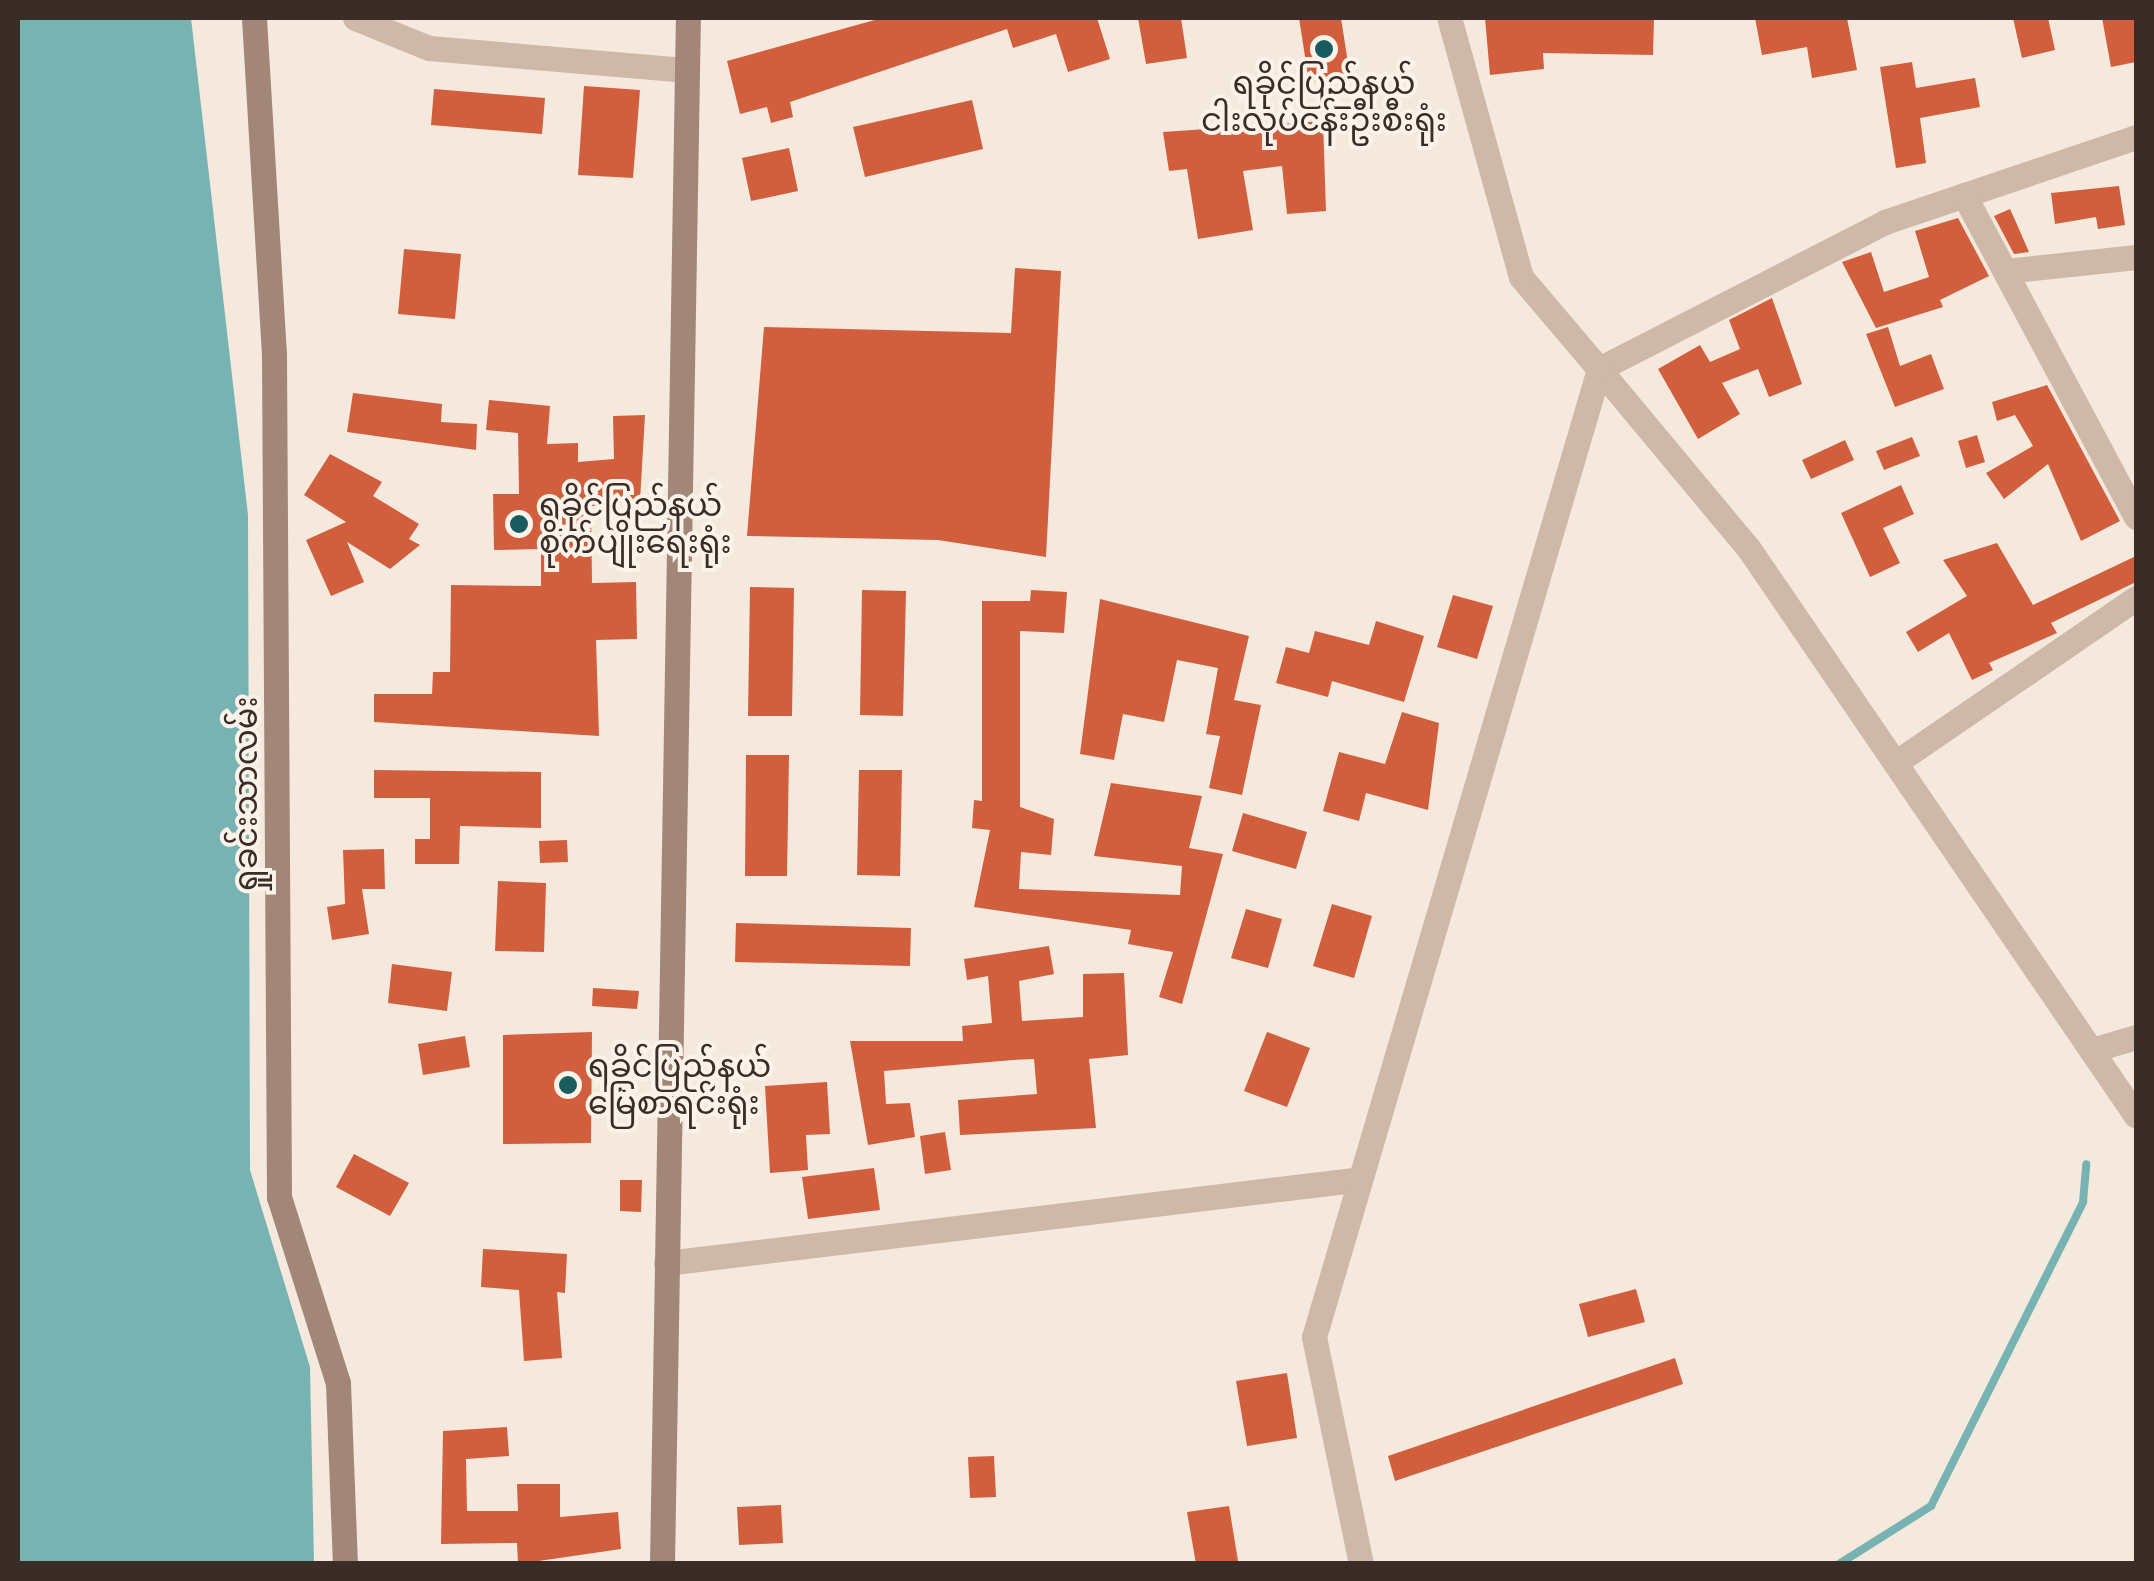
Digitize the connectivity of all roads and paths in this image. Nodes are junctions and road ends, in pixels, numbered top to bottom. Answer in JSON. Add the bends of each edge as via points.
{"nodes":[{"id":1,"x":254,"y":18,"type":"edge"},
{"id":2,"x":355,"y":18,"type":"edge"},
{"id":3,"x":688,"y":18,"type":"edge"},
{"id":4,"x":1450,"y":18,"type":"edge"},
{"id":5,"x":687,"y":70,"type":"junction"},
{"id":6,"x":2136,"y":136,"type":"edge"},
{"id":7,"x":1964,"y":195,"type":"junction"},
{"id":8,"x":2136,"y":257,"type":"edge"},
{"id":9,"x":2005,"y":271,"type":"junction"},
{"id":10,"x":1599,"y":368,"type":"junction"},
{"id":11,"x":2136,"y":517,"type":"edge"},
{"id":12,"x":2136,"y":598,"type":"edge"},
{"id":13,"x":1895,"y":764,"type":"junction"},
{"id":14,"x":2136,"y":1036,"type":"edge"},
{"id":15,"x":2092,"y":1050,"type":"junction"},
{"id":16,"x":2136,"y":1116,"type":"edge"},
{"id":17,"x":1354,"y":1180,"type":"junction"},
{"id":18,"x":666,"y":1263,"type":"junction"},
{"id":19,"x":345,"y":1564,"type":"edge"},
{"id":20,"x":662,"y":1564,"type":"edge"},
{"id":21,"x":1362,"y":1564,"type":"edge"}],
"edges":[{"from":1,"to":19,"type":"street","name":"ရှုခင်းသာလမ်း","via":[[274,354],[279,1197],[338,1383]]},
{"from":2,"to":5,"type":"street","via":[[429,48]]},
{"from":3,"to":5,"type":"street"},
{"from":4,"to":10,"type":"street","via":[[1521,276]]},
{"from":5,"to":18,"type":"street"},
{"from":6,"to":7,"type":"street"},
{"from":7,"to":9,"type":"street"},
{"from":7,"to":10,"type":"street","via":[[1885,222]]},
{"from":8,"to":9,"type":"street"},
{"from":9,"to":11,"type":"street"},
{"from":10,"to":13,"type":"street","via":[[1749,549]]},
{"from":10,"to":17,"type":"street"},
{"from":12,"to":13,"type":"street"},
{"from":13,"to":15,"type":"street"},
{"from":14,"to":15,"type":"street"},
{"from":15,"to":16,"type":"street"},
{"from":17,"to":18,"type":"street"},
{"from":17,"to":21,"type":"street","via":[[1314,1337]]},
{"from":18,"to":20,"type":"street"}]}
